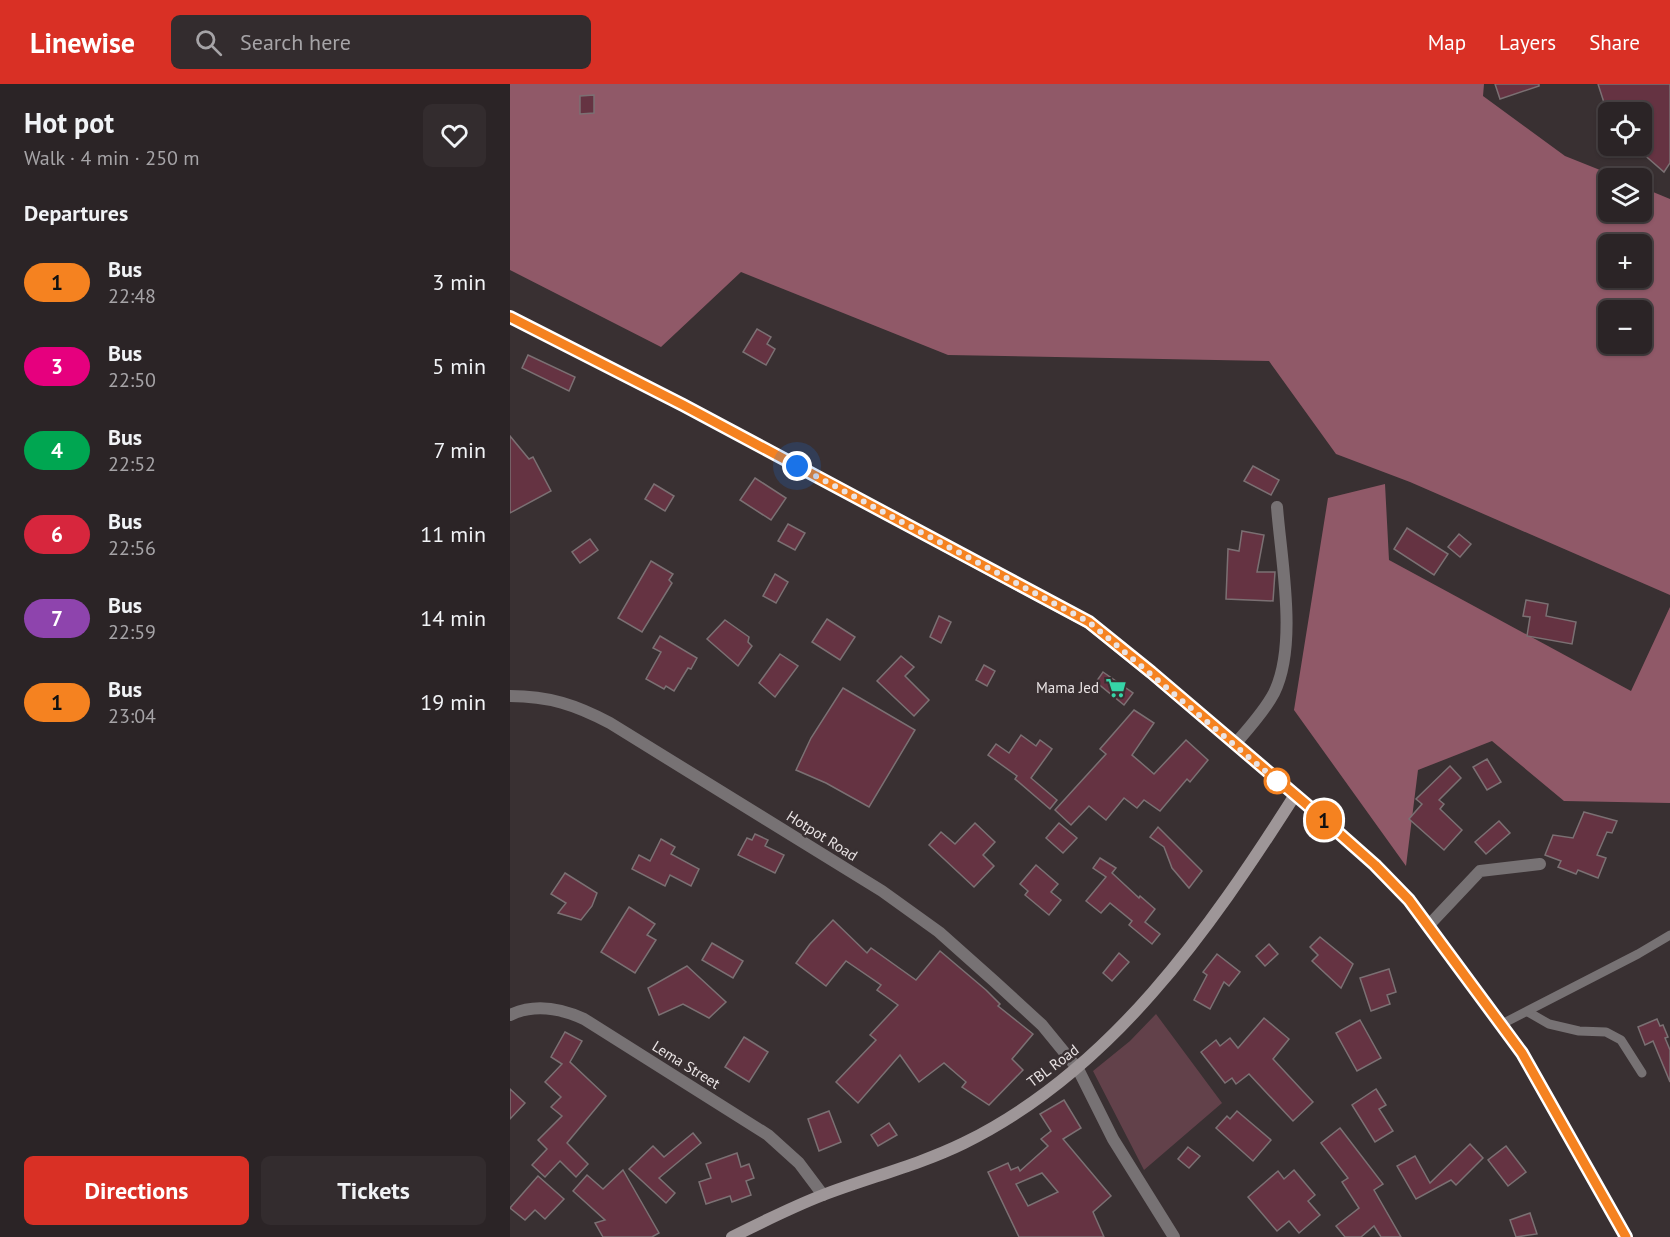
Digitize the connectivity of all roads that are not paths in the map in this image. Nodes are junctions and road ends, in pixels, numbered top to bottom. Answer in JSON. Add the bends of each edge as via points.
{"nodes":[{"id":1,"x":510,"y":317,"type":"edge"},
{"id":2,"x":1277,"y":507,"type":"dead end"},
{"id":3,"x":510,"y":696,"type":"edge"},
{"id":4,"x":1235,"y":744,"type":"junction"},
{"id":5,"x":1295,"y":795,"type":"junction"},
{"id":6,"x":1540,"y":864,"type":"dead end"},
{"id":7,"x":1429,"y":925,"type":"junction"},
{"id":8,"x":1670,"y":935,"type":"edge"},
{"id":9,"x":1528,"y":1011,"type":"junction"},
{"id":10,"x":510,"y":1015,"type":"edge"},
{"id":11,"x":1503,"y":1024,"type":"junction"},
{"id":12,"x":1078,"y":1069,"type":"junction"},
{"id":13,"x":1642,"y":1073,"type":"dead end"},
{"id":14,"x":823,"y":1196,"type":"junction"},
{"id":15,"x":732,"y":1237,"type":"edge"},
{"id":16,"x":1174,"y":1237,"type":"edge"},
{"id":17,"x":1626,"y":1237,"type":"edge"}],
"edges":[{"from":1,"to":4,"type":"main road","via":[[1089,622]]},
{"from":2,"to":4,"type":"street","via":[[1285,616],[1281,672],[1274,693]]},
{"from":3,"to":12,"type":"street","name":"Hotpot Road","via":[[572,704],[610,723],[882,891],[939,932],[1002,988],[1042,1025]]},
{"from":4,"to":5,"type":"main road"},
{"from":5,"to":7,"type":"main road","via":[[1375,865]]},
{"from":5,"to":12,"type":"main road","name":"TBL Road","via":[[1251,864],[1171,972]]},
{"from":6,"to":7,"type":"street","via":[[1480,871]]},
{"from":7,"to":11,"type":"main road"},
{"from":8,"to":9,"type":"lane"},
{"from":9,"to":11,"type":"lane"},
{"from":9,"to":13,"type":"lane","via":[[1549,1024],[1606,1032],[1621,1040]]},
{"from":10,"to":14,"type":"street","name":"Lema Street","via":[[549,1008],[584,1019],[768,1135],[799,1163]]},
{"from":11,"to":17,"type":"main road"},
{"from":12,"to":14,"type":"main road","name":"TBL Road","via":[[962,1144]]},
{"from":12,"to":16,"type":"street","name":"Hotpot Road","via":[[1113,1139]]},
{"from":14,"to":15,"type":"main road","name":"TBL Road"}]}
